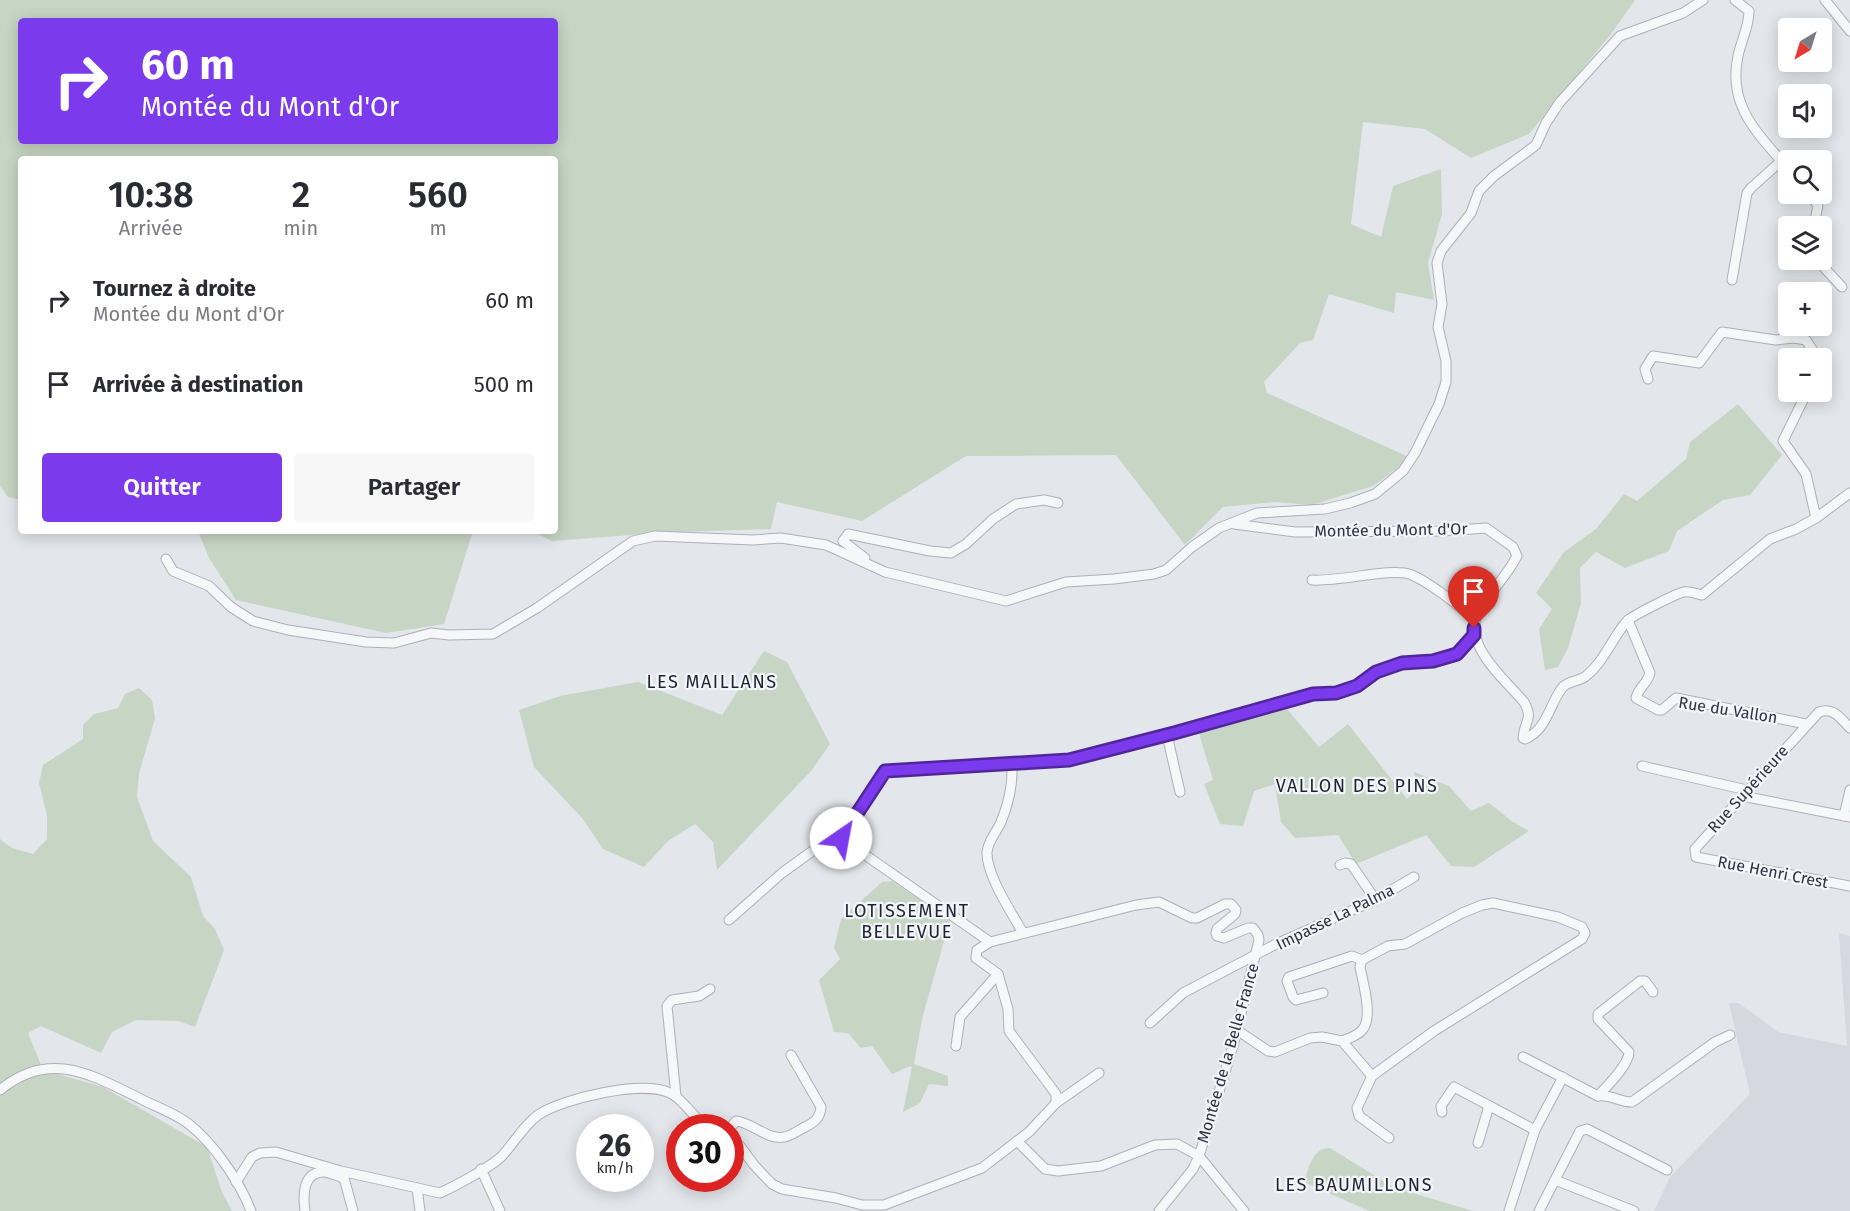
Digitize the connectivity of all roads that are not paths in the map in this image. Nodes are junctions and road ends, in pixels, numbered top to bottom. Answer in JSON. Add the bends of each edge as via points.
{"nodes":[{"id":1,"x":1703,"y":0,"type":"edge"},
{"id":2,"x":1735,"y":0,"type":"edge"},
{"id":3,"x":1825,"y":0,"type":"edge"},
{"id":4,"x":1850,"y":30,"type":"edge"},
{"id":5,"x":1778,"y":157,"type":"edge"},
{"id":6,"x":1778,"y":164,"type":"edge"},
{"id":7,"x":1826,"y":270,"type":"edge"},
{"id":8,"x":1732,"y":280,"type":"dead end"},
{"id":9,"x":1842,"y":287,"type":"dead end"},
{"id":10,"x":1812,"y":348,"type":"edge"},
{"id":11,"x":1648,"y":379,"type":"dead end"},
{"id":12,"x":1802,"y":402,"type":"edge"},
{"id":13,"x":1850,"y":493,"type":"edge"},
{"id":14,"x":1058,"y":503,"type":"dead end"},
{"id":15,"x":1816,"y":518,"type":"junction"},
{"id":16,"x":1230,"y":523,"type":"junction"},
{"id":17,"x":166,"y":560,"type":"dead end"},
{"id":18,"x":897,"y":575,"type":"junction"},
{"id":19,"x":1312,"y":580,"type":"dead end"},
{"id":20,"x":1474,"y":619,"type":"junction"},
{"id":21,"x":1628,"y":620,"type":"junction"},
{"id":22,"x":1474,"y":635,"type":"junction"},
{"id":23,"x":1806,"y":724,"type":"junction"},
{"id":24,"x":1850,"y":728,"type":"edge"},
{"id":25,"x":1167,"y":735,"type":"junction"},
{"id":26,"x":1012,"y":763,"type":"junction"},
{"id":27,"x":1642,"y":766,"type":"dead end"},
{"id":28,"x":1850,"y":790,"type":"edge"},
{"id":29,"x":1180,"y":792,"type":"dead end"},
{"id":30,"x":1745,"y":793,"type":"junction"},
{"id":31,"x":1847,"y":816,"type":"edge"},
{"id":32,"x":841,"y":838,"type":"junction"},
{"id":33,"x":1696,"y":857,"type":"joint"},
{"id":34,"x":1340,"y":865,"type":"dead end"},
{"id":35,"x":1414,"y":877,"type":"dead end"},
{"id":36,"x":1850,"y":886,"type":"edge"},
{"id":37,"x":1375,"y":899,"type":"junction"},
{"id":38,"x":729,"y":920,"type":"dead end"},
{"id":39,"x":1023,"y":933,"type":"junction"},
{"id":40,"x":990,"y":942,"type":"junction"},
{"id":41,"x":1256,"y":956,"type":"junction"},
{"id":42,"x":1362,"y":960,"type":"junction"},
{"id":43,"x":998,"y":974,"type":"junction"},
{"id":44,"x":710,"y":989,"type":"dead end"},
{"id":45,"x":1653,"y":992,"type":"dead end"},
{"id":46,"x":1323,"y":993,"type":"dead end"},
{"id":47,"x":1150,"y":1023,"type":"dead end"},
{"id":48,"x":1237,"y":1030,"type":"junction"},
{"id":49,"x":1730,"y":1035,"type":"dead end"},
{"id":50,"x":1252,"y":1041,"type":"junction"},
{"id":51,"x":1342,"y":1041,"type":"junction"},
{"id":52,"x":956,"y":1046,"type":"dead end"},
{"id":53,"x":1233,"y":1046,"type":"junction"},
{"id":54,"x":792,"y":1054,"type":"dead end"},
{"id":55,"x":1523,"y":1057,"type":"dead end"},
{"id":56,"x":1099,"y":1073,"type":"dead end"},
{"id":57,"x":1372,"y":1076,"type":"junction"},
{"id":58,"x":1563,"y":1077,"type":"junction"},
{"id":59,"x":0,"y":1090,"type":"edge"},
{"id":60,"x":676,"y":1096,"type":"junction"},
{"id":61,"x":1598,"y":1096,"type":"junction"},
{"id":62,"x":1056,"y":1103,"type":"junction"},
{"id":63,"x":1489,"y":1106,"type":"junction"},
{"id":64,"x":1442,"y":1112,"type":"dead end"},
{"id":65,"x":693,"y":1114,"type":"edge"},
{"id":66,"x":744,"y":1122,"type":"edge"},
{"id":67,"x":1535,"y":1130,"type":"junction"},
{"id":68,"x":1389,"y":1138,"type":"dead end"},
{"id":69,"x":1017,"y":1141,"type":"junction"},
{"id":70,"x":1478,"y":1143,"type":"dead end"},
{"id":71,"x":744,"y":1151,"type":"edge"},
{"id":72,"x":1197,"y":1158,"type":"junction"},
{"id":73,"x":317,"y":1163,"type":"junction"},
{"id":74,"x":481,"y":1170,"type":"junction"},
{"id":75,"x":1667,"y":1170,"type":"dead end"},
{"id":76,"x":312,"y":1176,"type":"junction"},
{"id":77,"x":1555,"y":1180,"type":"junction"},
{"id":78,"x":236,"y":1182,"type":"junction"},
{"id":79,"x":417,"y":1188,"type":"junction"},
{"id":80,"x":862,"y":1208,"type":"edge"},
{"id":81,"x":251,"y":1211,"type":"edge"},
{"id":82,"x":305,"y":1211,"type":"edge"},
{"id":83,"x":353,"y":1211,"type":"edge"},
{"id":84,"x":420,"y":1211,"type":"edge"},
{"id":85,"x":500,"y":1211,"type":"edge"},
{"id":86,"x":1159,"y":1211,"type":"edge"},
{"id":87,"x":1244,"y":1211,"type":"edge"},
{"id":88,"x":1509,"y":1211,"type":"edge"},
{"id":89,"x":1539,"y":1211,"type":"edge"},
{"id":90,"x":1634,"y":1211,"type":"edge"}],
"edges":[{"from":1,"to":16,"type":"street","via":[[1683,13],[1620,36],[1560,102],[1536,145],[1479,191],[1471,213],[1441,251],[1437,263],[1442,304],[1438,327],[1446,361],[1446,382],[1439,404],[1403,471],[1375,494],[1350,503],[1257,513]]},
{"from":2,"to":5,"type":"street","via":[[1749,11],[1735,79],[1738,101],[1748,121]]},
{"from":3,"to":4,"type":"street"},
{"from":6,"to":8,"type":"street","via":[[1748,193]]},
{"from":7,"to":9,"type":"street"},
{"from":10,"to":11,"type":"street","via":[[1806,340],[1722,332],[1699,363],[1653,356],[1645,369]]},
{"from":12,"to":15,"type":"street","via":[[1783,441],[1806,474]]},
{"from":13,"to":15,"type":"street"},
{"from":14,"to":18,"type":"street","via":[[1044,500],[1016,504],[951,553],[848,534],[843,542]]},
{"from":15,"to":21,"type":"street","via":[[1770,539],[1702,595],[1684,592]]},
{"from":16,"to":18,"type":"street","via":[[1192,547],[1166,570],[1066,582],[1006,601]]},
{"from":16,"to":20,"type":"street","name":"Montée du Mont d'Or","via":[[1295,532],[1486,528],[1513,547],[1517,556]]},
{"from":17,"to":18,"type":"street","via":[[172,571],[209,586],[253,621],[288,630],[394,643],[431,633],[493,634],[633,541],[655,536],[781,538],[826,545]]},
{"from":19,"to":20,"type":"street","via":[[1409,574]]},
{"from":20,"to":22,"type":"street"},
{"from":21,"to":22,"type":"street","via":[[1587,676],[1562,688],[1548,716],[1525,739],[1522,734],[1529,710],[1486,658]]},
{"from":21,"to":23,"type":"street","name":"Rue du Vallon","via":[[1650,673],[1636,698],[1658,710],[1676,698]]},
{"from":22,"to":25,"type":"street","via":[[1457,654],[1433,661],[1402,663],[1336,693],[1313,694]]},
{"from":23,"to":24,"type":"street","via":[[1824,710],[1836,713]]},
{"from":23,"to":30,"type":"street","name":"Rue Supérieure"},
{"from":25,"to":26,"type":"street","via":[[1069,760]]},
{"from":25,"to":29,"type":"street"},
{"from":26,"to":32,"type":"street","via":[[885,771]]},
{"from":26,"to":39,"type":"street","via":[[1011,794],[987,853],[990,870]]},
{"from":27,"to":30,"type":"street"},
{"from":28,"to":31,"type":"street"},
{"from":30,"to":31,"type":"street"},
{"from":30,"to":33,"type":"street","name":"Rue Supérieure","via":[[1695,849]]},
{"from":32,"to":38,"type":"street","via":[[828,838]]},
{"from":32,"to":40,"type":"street"},
{"from":33,"to":36,"type":"street","name":"Rue Henri Crest"},
{"from":34,"to":37,"type":"street","via":[[1351,864]]},
{"from":35,"to":37,"type":"street","name":"Impasse La Palma"},
{"from":37,"to":41,"type":"street","name":"Impasse La Palma"},
{"from":39,"to":40,"type":"street","name":"Montée de la Belle France"},
{"from":39,"to":41,"type":"street","name":"Montée de la Belle France","via":[[1136,905],[1159,902],[1197,918],[1231,904],[1236,910],[1234,914],[1216,933],[1224,938],[1253,928],[1258,935]]},
{"from":40,"to":43,"type":"street","via":[[977,950],[976,958]]},
{"from":41,"to":47,"type":"street","name":"Impasse La Palma","via":[[1184,993]]},
{"from":41,"to":48,"type":"street","name":"Montée de la Belle France"},
{"from":42,"to":46,"type":"street","via":[[1352,956],[1289,976],[1287,981],[1296,1000]]},
{"from":42,"to":51,"type":"street","via":[[1368,1018],[1364,1029]]},
{"from":42,"to":57,"type":"street","via":[[1493,903],[1558,917],[1582,927],[1585,933],[1582,939],[1434,1031]]},
{"from":43,"to":52,"type":"street","via":[[960,1017]]},
{"from":43,"to":62,"type":"street","via":[[1008,1009],[1009,1031],[1056,1094]]},
{"from":44,"to":60,"type":"street","via":[[699,996],[672,1000],[667,1006]]},
{"from":45,"to":61,"type":"street","via":[[1645,981],[1640,981],[1598,1014],[1598,1019],[1629,1052],[1629,1058]]},
{"from":48,"to":50,"type":"street"},
{"from":48,"to":53,"type":"street","name":"Montée de la Belle France"},
{"from":49,"to":61,"type":"street","via":[[1632,1102]]},
{"from":50,"to":51,"type":"street","via":[[1275,1053],[1310,1038]]},
{"from":50,"to":53,"type":"street"},
{"from":51,"to":57,"type":"street"},
{"from":53,"to":72,"type":"street","name":"Montée de la Belle France"},
{"from":54,"to":66,"type":"street","via":[[821,1107],[820,1115],[814,1123],[782,1138]]},
{"from":55,"to":58,"type":"street"},
{"from":56,"to":62,"type":"street"},
{"from":57,"to":68,"type":"street","via":[[1357,1108],[1359,1116]]},
{"from":58,"to":61,"type":"street"},
{"from":58,"to":67,"type":"street"},
{"from":59,"to":78,"type":"street","via":[[33,1072],[62,1069],[89,1074],[189,1124]]},
{"from":60,"to":65,"type":"street"},
{"from":60,"to":74,"type":"street","via":[[653,1088],[559,1104],[529,1122],[501,1157]]},
{"from":62,"to":69,"type":"street"},
{"from":63,"to":64,"type":"street","via":[[1454,1087],[1441,1106]]},
{"from":63,"to":67,"type":"street"},
{"from":63,"to":70,"type":"street"},
{"from":67,"to":88,"type":"street"},
{"from":69,"to":72,"type":"street","via":[[1045,1169],[1058,1171],[1101,1166],[1168,1143],[1183,1146]]},
{"from":69,"to":80,"type":"street","via":[[982,1168],[884,1205]]},
{"from":71,"to":80,"type":"street","via":[[772,1184],[782,1189],[836,1198]]},
{"from":72,"to":86,"type":"street","name":"Montée de la Belle France"},
{"from":72,"to":87,"type":"street"},
{"from":73,"to":76,"type":"street"},
{"from":73,"to":78,"type":"street","via":[[276,1152],[260,1153],[252,1157]]},
{"from":73,"to":79,"type":"street"},
{"from":74,"to":79,"type":"street","via":[[440,1193]]},
{"from":74,"to":85,"type":"street"},
{"from":75,"to":77,"type":"street","via":[[1587,1129],[1580,1131]]},
{"from":76,"to":82,"type":"street","via":[[303,1193]]},
{"from":76,"to":83,"type":"street","via":[[324,1172],[344,1178]]},
{"from":77,"to":89,"type":"street"},
{"from":77,"to":90,"type":"street"},
{"from":78,"to":81,"type":"street"},
{"from":79,"to":84,"type":"street"}]}
